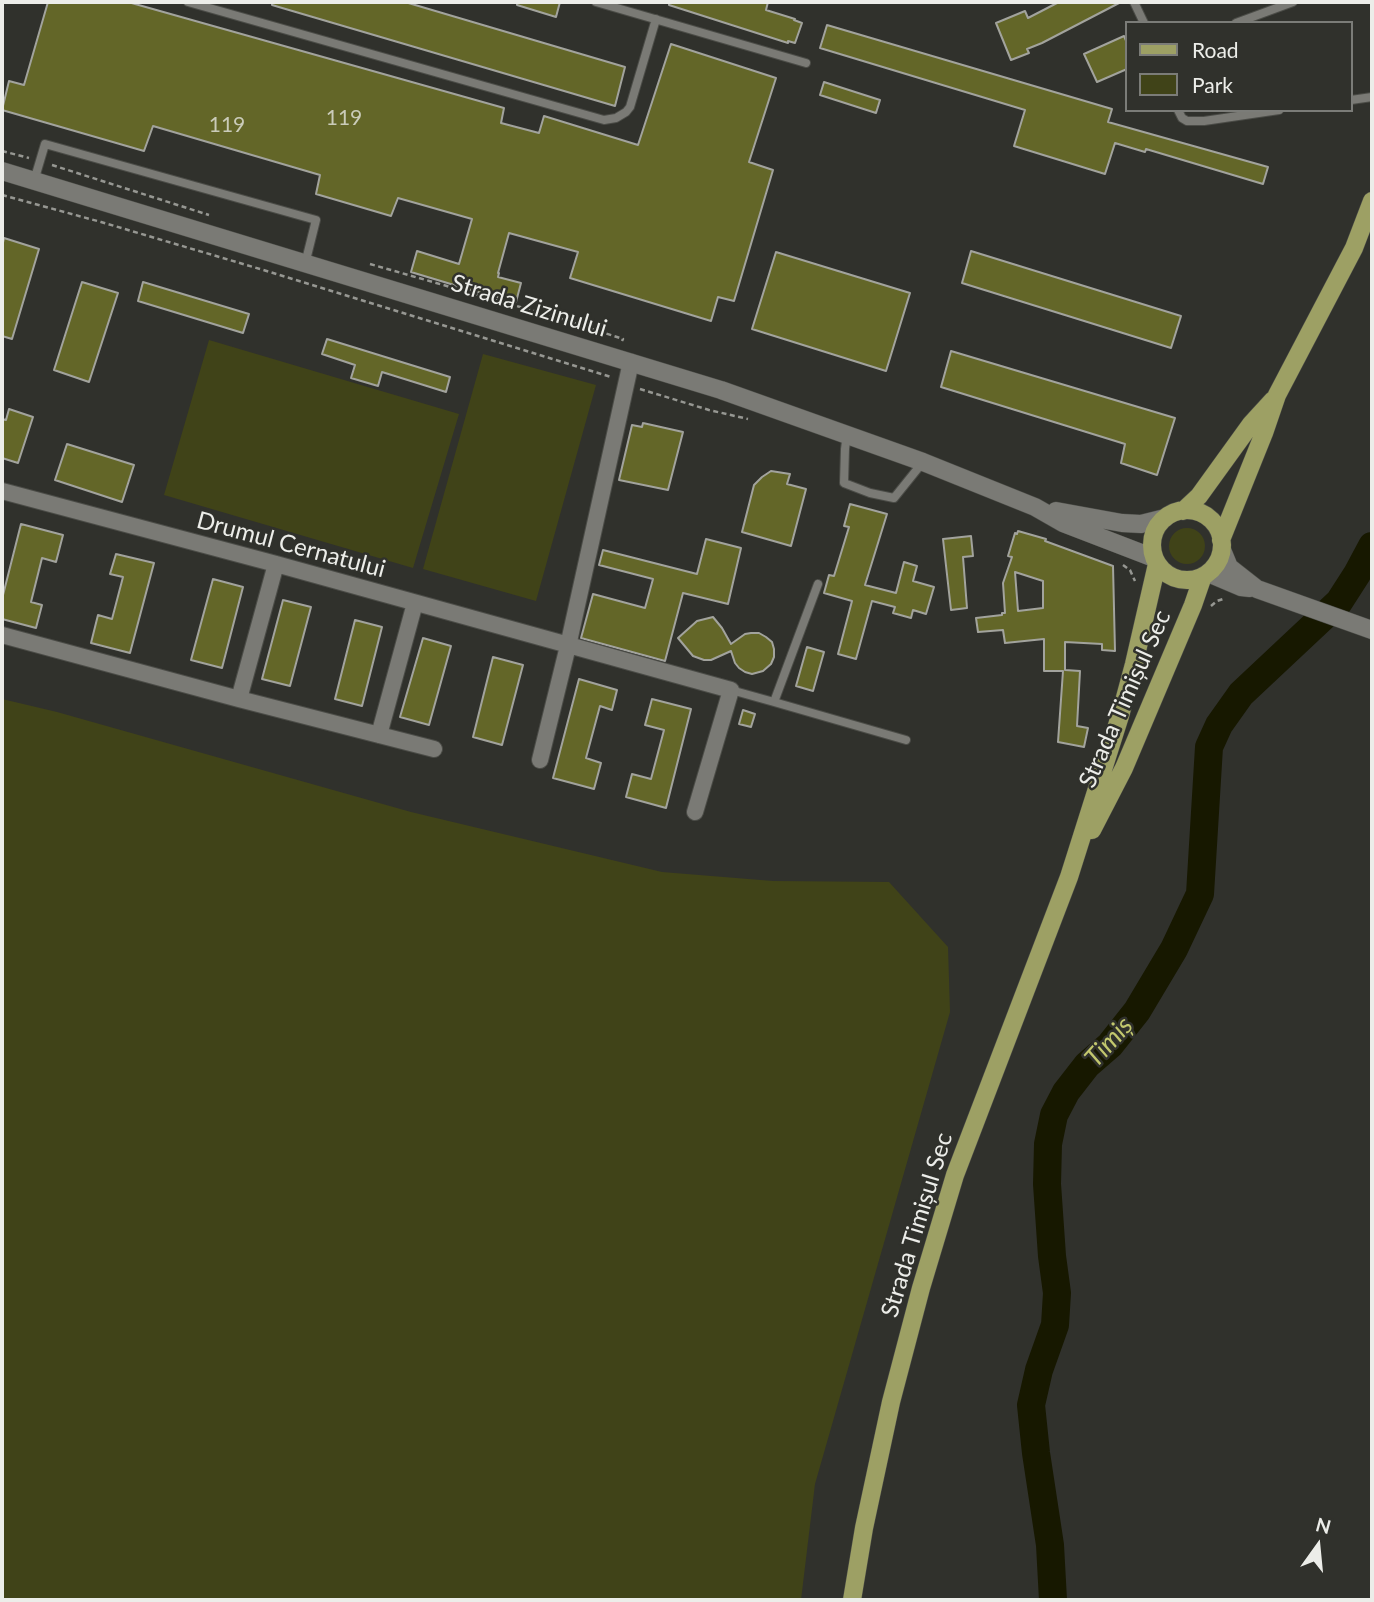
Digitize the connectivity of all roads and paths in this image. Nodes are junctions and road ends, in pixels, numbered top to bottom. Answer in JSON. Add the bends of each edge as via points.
{"nodes":[{"id":1,"x":188,"y":2,"type":"edge"},
{"id":2,"x":596,"y":2,"type":"edge"},
{"id":3,"x":1135,"y":2,"type":"edge"},
{"id":4,"x":1293,"y":2,"type":"edge"},
{"id":5,"x":656,"y":19,"type":"junction"},
{"id":6,"x":1143,"y":21,"type":"edge"},
{"id":7,"x":1241,"y":21,"type":"edge"},
{"id":8,"x":806,"y":63,"type":"dead end"},
{"id":9,"x":1372,"y":97,"type":"edge"},
{"id":10,"x":1353,"y":100,"type":"edge"},
{"id":11,"x":1179,"y":112,"type":"edge"},
{"id":12,"x":1263,"y":112,"type":"edge"},
{"id":13,"x":2,"y":171,"type":"edge"},
{"id":14,"x":34,"y":181,"type":"junction"},
{"id":15,"x":2,"y":195,"type":"edge"},
{"id":16,"x":1372,"y":201,"type":"edge"},
{"id":17,"x":305,"y":264,"type":"junction"},
{"id":18,"x":631,"y":362,"type":"junction"},
{"id":19,"x":611,"y":377,"type":"dead end"},
{"id":20,"x":1278,"y":395,"type":"junction"},
{"id":21,"x":847,"y":434,"type":"junction"},
{"id":22,"x":923,"y":462,"type":"junction"},
{"id":23,"x":2,"y":491,"type":"edge"},
{"id":24,"x":1035,"y":507,"type":"junction"},
{"id":25,"x":1183,"y":511,"type":"junction"},
{"id":26,"x":1165,"y":518,"type":"junction"},
{"id":27,"x":1221,"y":545,"type":"junction"},
{"id":28,"x":1156,"y":561,"type":"junction"},
{"id":29,"x":276,"y":564,"type":"junction"},
{"id":30,"x":1206,"y":575,"type":"junction"},
{"id":31,"x":818,"y":584,"type":"dead end"},
{"id":32,"x":1260,"y":591,"type":"junction"},
{"id":33,"x":415,"y":603,"type":"junction"},
{"id":34,"x":1372,"y":630,"type":"edge"},
{"id":35,"x":2,"y":635,"type":"edge"},
{"id":36,"x":568,"y":646,"type":"junction"},
{"id":37,"x":731,"y":690,"type":"junction"},
{"id":38,"x":239,"y":699,"type":"junction"},
{"id":39,"x":774,"y":702,"type":"junction"},
{"id":40,"x":379,"y":735,"type":"junction"},
{"id":41,"x":906,"y":740,"type":"dead end"},
{"id":42,"x":434,"y":749,"type":"dead end"},
{"id":43,"x":540,"y":760,"type":"dead end"},
{"id":44,"x":695,"y":812,"type":"dead end"},
{"id":45,"x":1069,"y":877,"type":"junction"},
{"id":46,"x":852,"y":1600,"type":"edge"}],
"edges":[{"from":1,"to":5,"type":"lane","via":[[604,120],[616,118],[630,107]]},
{"from":2,"to":5,"type":"lane"},
{"from":3,"to":6,"type":"lane"},
{"from":4,"to":7,"type":"lane"},
{"from":5,"to":8,"type":"lane"},
{"from":9,"to":10,"type":"lane"},
{"from":11,"to":12,"type":"lane","via":[[1187,121]]},
{"from":13,"to":14,"type":"main road","name":"Strada Zizinului"},
{"from":14,"to":17,"type":"main road","name":"Strada Zizinului"},
{"from":14,"to":17,"type":"lane","via":[[45,144],[316,220]]},
{"from":15,"to":19,"type":"path"},
{"from":16,"to":20,"type":"main road","via":[[1354,248]]},
{"from":17,"to":18,"type":"main road","name":"Strada Zizinului"},
{"from":18,"to":21,"type":"main road","name":"Strada Zizinului"},
{"from":18,"to":36,"type":"street"},
{"from":20,"to":25,"type":"main road"},
{"from":20,"to":27,"type":"main road"},
{"from":21,"to":22,"type":"main road","name":"Strada Zizinului"},
{"from":21,"to":22,"type":"lane","via":[[844,483],[870,493],[894,498]]},
{"from":22,"to":24,"type":"main road","name":"Strada Zizinului"},
{"from":23,"to":29,"type":"street","name":"Drumul Cernatului"},
{"from":24,"to":26,"type":"main road","name":"Strada Zizinului","via":[[1122,523]]},
{"from":24,"to":28,"type":"main road","name":"Strada Zizinului"},
{"from":25,"to":26,"type":"main road"},
{"from":25,"to":27,"type":"main road","via":[[1194,511],[1212,521]]},
{"from":26,"to":28,"type":"main road","via":[[1153,536]]},
{"from":27,"to":30,"type":"main road","via":[[1215,566]]},
{"from":27,"to":32,"type":"main road","via":[[1229,567]]},
{"from":28,"to":30,"type":"main road","via":[[1168,575],[1181,580]]},
{"from":28,"to":45,"type":"main road","name":"Strada Timișul Sec","via":[[1138,651]]},
{"from":29,"to":33,"type":"street","name":"Drumul Cernatului"},
{"from":29,"to":38,"type":"street"},
{"from":30,"to":32,"type":"main road"},
{"from":30,"to":45,"type":"main road","name":"Strada Timișul Sec","via":[[1124,768]]},
{"from":31,"to":39,"type":"lane"},
{"from":32,"to":34,"type":"main road"},
{"from":33,"to":36,"type":"street","name":"Drumul Cernatului"},
{"from":33,"to":40,"type":"street"},
{"from":35,"to":38,"type":"street"},
{"from":36,"to":37,"type":"street","name":"Drumul Cernatului"},
{"from":36,"to":43,"type":"street"},
{"from":37,"to":39,"type":"lane"},
{"from":37,"to":44,"type":"street"},
{"from":38,"to":40,"type":"street"},
{"from":39,"to":41,"type":"lane"},
{"from":40,"to":42,"type":"street"},
{"from":45,"to":46,"type":"main road","name":"Strada Timișul Sec","via":[[956,1175],[921,1288],[891,1402]]}]}
